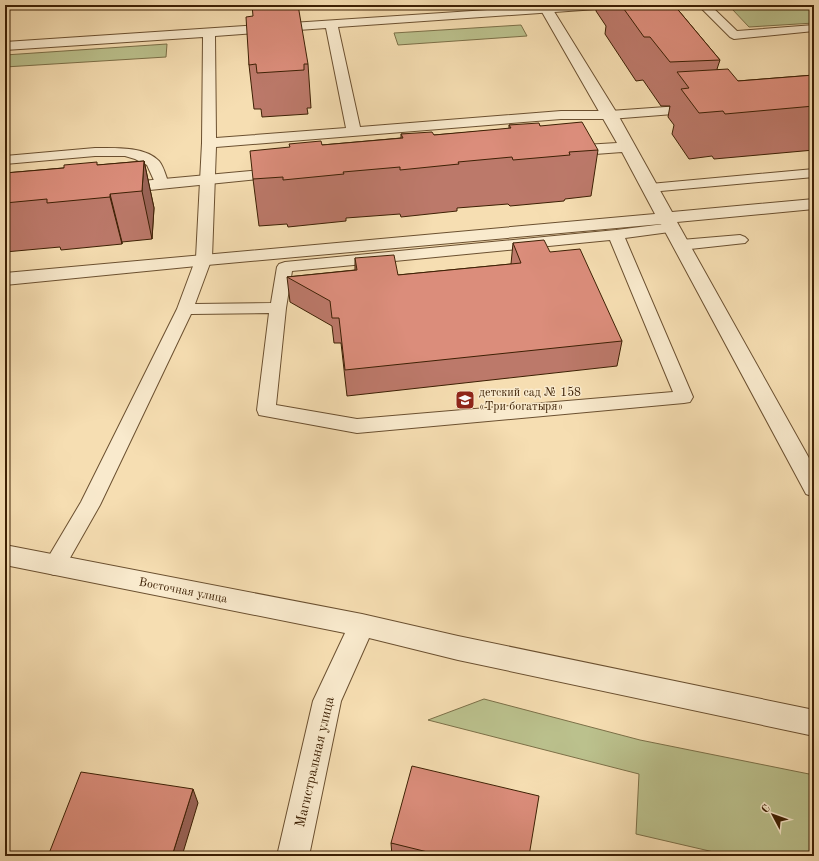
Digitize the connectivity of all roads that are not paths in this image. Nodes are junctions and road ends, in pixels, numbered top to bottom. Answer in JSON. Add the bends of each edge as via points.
{"nodes":[{"id":1,"x":611,"y":5,"type":"edge"},
{"id":2,"x":704,"y":5,"type":"edge"},
{"id":3,"x":546,"y":7,"type":"edge"},
{"id":4,"x":331,"y":24,"type":"junction"},
{"id":5,"x":814,"y":28,"type":"edge"},
{"id":6,"x":209,"y":33,"type":"junction"},
{"id":7,"x":5,"y":46,"type":"edge"},
{"id":8,"x":706,"y":108,"type":"edge"},
{"id":9,"x":610,"y":115,"type":"junction"},
{"id":10,"x":354,"y":132,"type":"junction"},
{"id":11,"x":209,"y":143,"type":"junction"},
{"id":12,"x":627,"y":147,"type":"junction"},
{"id":13,"x":553,"y":152,"type":"edge"},
{"id":14,"x":5,"y":160,"type":"edge"},
{"id":15,"x":299,"y":172,"type":"edge"},
{"id":16,"x":814,"y":173,"type":"edge"},
{"id":17,"x":208,"y":179,"type":"junction"},
{"id":18,"x":162,"y":184,"type":"junction"},
{"id":19,"x":650,"y":188,"type":"junction"},
{"id":20,"x":107,"y":189,"type":"edge"},
{"id":21,"x":814,"y":204,"type":"edge"},
{"id":22,"x":669,"y":223,"type":"junction"},
{"id":23,"x":616,"y":235,"type":"junction"},
{"id":24,"x":740,"y":240,"type":"dead end"},
{"id":25,"x":682,"y":245,"type":"junction"},
{"id":26,"x":204,"y":258,"type":"junction"},
{"id":27,"x":5,"y":279,"type":"edge"},
{"id":28,"x":278,"y":308,"type":"junction"},
{"id":29,"x":185,"y":310,"type":"junction"},
{"id":30,"x":814,"y":488,"type":"edge"},
{"id":31,"x":5,"y":555,"type":"edge"},
{"id":32,"x":54,"y":566,"type":"junction"},
{"id":33,"x":362,"y":625,"type":"junction"},
{"id":34,"x":814,"y":723,"type":"edge"},
{"id":35,"x":293,"y":856,"type":"edge"}],
"edges":[{"from":1,"to":3,"type":"lane"},
{"from":2,"to":5,"type":"lane","via":[[734,34]]},
{"from":3,"to":4,"type":"lane"},
{"from":3,"to":9,"type":"street"},
{"from":4,"to":6,"type":"lane"},
{"from":4,"to":10,"type":"lane"},
{"from":6,"to":7,"type":"lane"},
{"from":6,"to":11,"type":"lane"},
{"from":8,"to":9,"type":"lane"},
{"from":9,"to":10,"type":"lane","via":[[561,115]]},
{"from":9,"to":12,"type":"street"},
{"from":10,"to":11,"type":"lane"},
{"from":11,"to":17,"type":"lane"},
{"from":12,"to":13,"type":"street"},
{"from":12,"to":19,"type":"street"},
{"from":14,"to":18,"type":"lane","via":[[95,152],[126,152],[153,163]]},
{"from":15,"to":17,"type":"street"},
{"from":16,"to":19,"type":"lane"},
{"from":17,"to":18,"type":"street"},
{"from":17,"to":26,"type":"lane"},
{"from":18,"to":20,"type":"street"},
{"from":19,"to":22,"type":"street"},
{"from":21,"to":22,"type":"street"},
{"from":22,"to":23,"type":"lane"},
{"from":22,"to":25,"type":"street"},
{"from":22,"to":26,"type":"street"},
{"from":23,"to":28,"type":"lane","via":[[284,267]]},
{"from":23,"to":28,"type":"lane","via":[[684,397],[357,426],[266,410]]},
{"from":24,"to":25,"type":"lane"},
{"from":25,"to":30,"type":"street"},
{"from":26,"to":27,"type":"street"},
{"from":26,"to":29,"type":"lane"},
{"from":28,"to":29,"type":"lane"},
{"from":29,"to":32,"type":"lane","via":[[90,505]]},
{"from":31,"to":32,"type":"street","name":"Восточная улица"},
{"from":32,"to":33,"type":"street","name":"Восточная улица"},
{"from":33,"to":34,"type":"street","name":"Восточная улица","via":[[458,648]]},
{"from":33,"to":35,"type":"street","name":"Магистральная улица","via":[[327,700]]}]}
